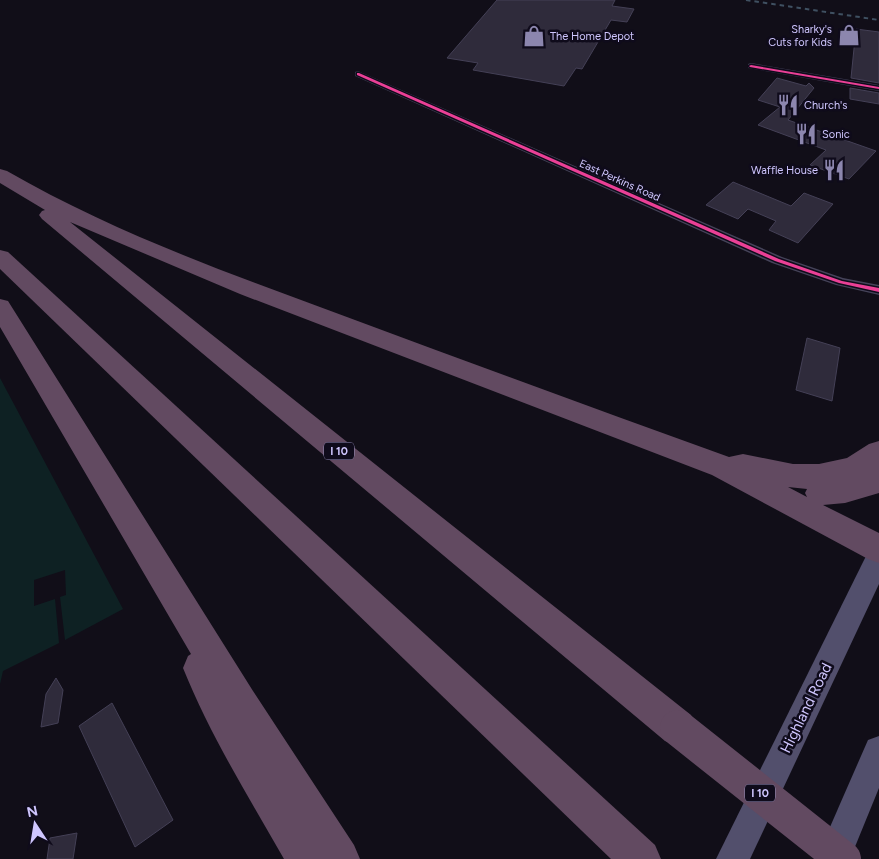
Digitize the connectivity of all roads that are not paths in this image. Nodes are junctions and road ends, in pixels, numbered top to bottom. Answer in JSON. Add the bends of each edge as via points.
{"nodes":[{"id":1,"x":751,"y":66,"type":"dead end"},
{"id":2,"x":358,"y":74,"type":"dead end"},
{"id":3,"x":879,"y":88,"type":"edge"},
{"id":4,"x":0,"y":175,"type":"edge"},
{"id":5,"x":0,"y":257,"type":"edge"},
{"id":6,"x":879,"y":290,"type":"edge"},
{"id":7,"x":0,"y":307,"type":"edge"},
{"id":8,"x":879,"y":452,"type":"edge"},
{"id":9,"x":722,"y":467,"type":"junction"},
{"id":10,"x":879,"y":481,"type":"edge"},
{"id":11,"x":759,"y":486,"type":"junction"},
{"id":12,"x":134,"y":532,"type":"junction"},
{"id":13,"x":879,"y":549,"type":"edge"},
{"id":14,"x":879,"y":556,"type":"edge"},
{"id":15,"x":879,"y":751,"type":"edge"},
{"id":16,"x":629,"y":848,"type":"edge"},
{"id":17,"x":307,"y":859,"type":"edge"},
{"id":18,"x":340,"y":859,"type":"edge"},
{"id":19,"x":733,"y":859,"type":"edge"},
{"id":20,"x":833,"y":859,"type":"edge"},
{"id":21,"x":843,"y":859,"type":"edge"}],
"edges":[{"from":1,"to":3,"type":"street"},
{"from":2,"to":6,"type":"street","name":"East Perkins Road","via":[[777,260],[841,282]]},
{"from":4,"to":9,"type":"highway","via":[[94,225],[248,289]]},
{"from":4,"to":21,"type":"highway","number":"I 10","bridge":true},
{"from":5,"to":16,"type":"highway"},
{"from":7,"to":12,"type":"highway"},
{"from":8,"to":9,"type":"highway","via":[[856,468],[830,474],[799,476],[741,465]]},
{"from":9,"to":11,"type":"highway"},
{"from":10,"to":11,"type":"highway","via":[[845,491],[806,494]]},
{"from":11,"to":13,"type":"highway"},
{"from":12,"to":17,"type":"highway","via":[[224,718]]},
{"from":12,"to":18,"type":"highway"},
{"from":14,"to":19,"type":"main road","name":"Highland Road"},
{"from":15,"to":20,"type":"main road"}]}
